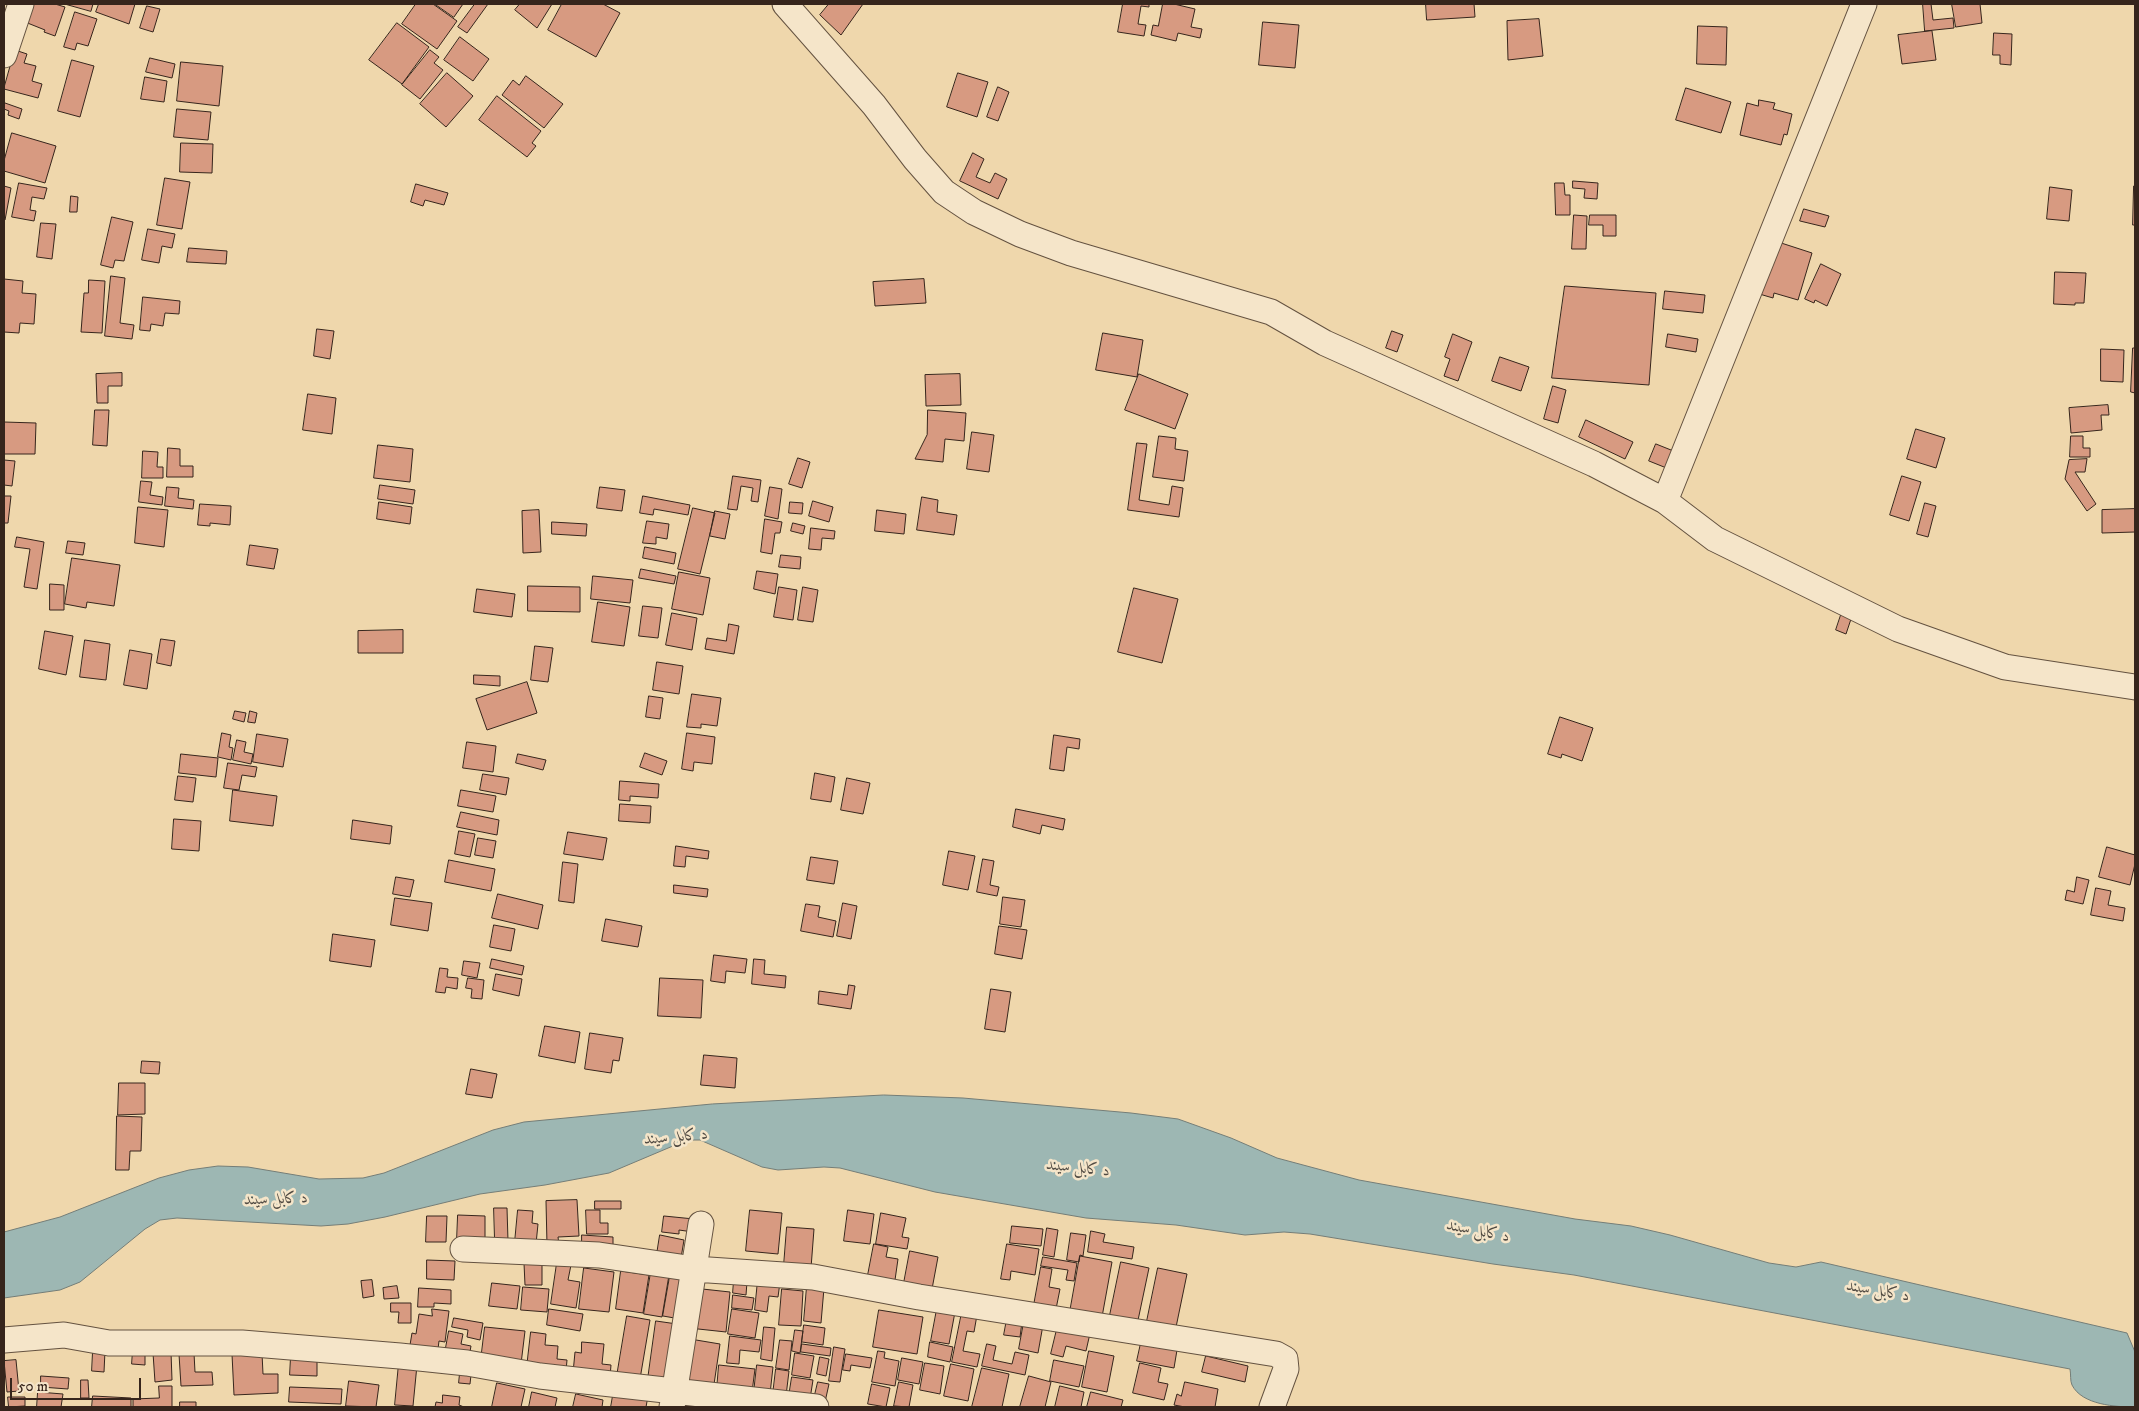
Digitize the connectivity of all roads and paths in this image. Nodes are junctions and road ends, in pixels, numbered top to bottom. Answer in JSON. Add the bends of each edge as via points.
{"nodes":[{"id":1,"x":21,"y":4,"type":"edge"},
{"id":2,"x":785,"y":4,"type":"edge"},
{"id":3,"x":1864,"y":4,"type":"edge"},
{"id":4,"x":4,"y":55,"type":"edge"},
{"id":5,"x":1665,"y":501,"type":"junction"},
{"id":6,"x":2135,"y":687,"type":"edge"},
{"id":7,"x":701,"y":1224,"type":"dead end"},
{"id":8,"x":463,"y":1249,"type":"dead end"},
{"id":9,"x":694,"y":1268,"type":"junction"},
{"id":10,"x":4,"y":1340,"type":"edge"},
{"id":11,"x":673,"y":1400,"type":"edge"},
{"id":12,"x":816,"y":1407,"type":"edge"},
{"id":13,"x":1272,"y":1407,"type":"edge"}],
"edges":[{"from":1,"to":4,"type":"street"},
{"from":2,"to":5,"type":"street","via":[[874,105],[944,192],[974,212],[1071,253],[1271,312],[1325,343],[1594,464]]},
{"from":3,"to":5,"type":"street"},
{"from":5,"to":6,"type":"street","via":[[1715,539],[1898,628],[2005,666]]},
{"from":7,"to":9,"type":"street"},
{"from":8,"to":9,"type":"street","via":[[599,1255]]},
{"from":9,"to":11,"type":"street"},
{"from":9,"to":13,"type":"street","via":[[812,1277],[1276,1354],[1284,1359],[1286,1369]]},
{"from":10,"to":11,"type":"street","via":[[64,1336],[109,1343],[242,1343],[468,1363]]},
{"from":11,"to":12,"type":"street"}]}
